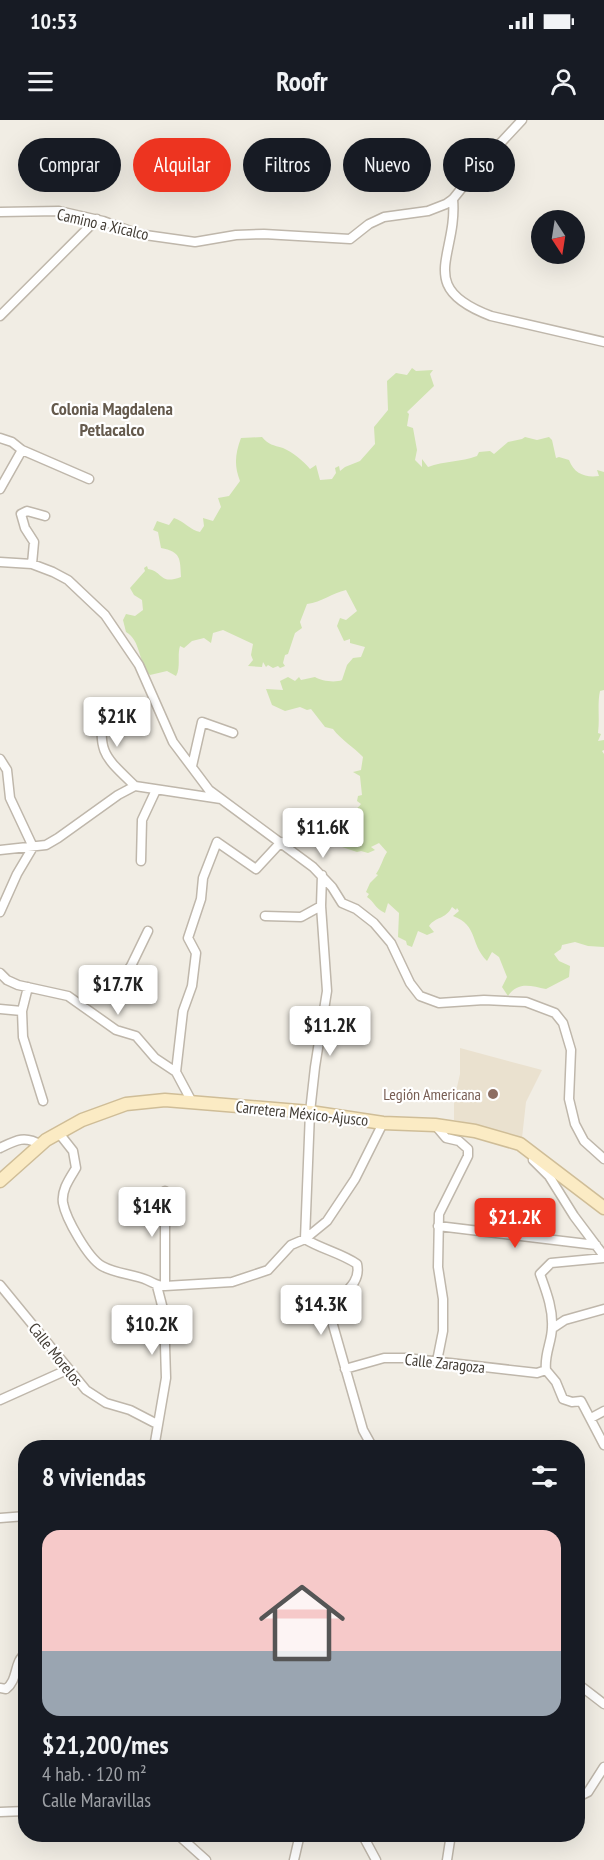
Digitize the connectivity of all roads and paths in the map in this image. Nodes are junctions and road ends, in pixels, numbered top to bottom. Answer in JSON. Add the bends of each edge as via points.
{"nodes":[{"id":1,"x":522,"y":120,"type":"edge"},
{"id":2,"x":453,"y":200,"type":"junction"},
{"id":3,"x":0,"y":212,"type":"edge"},
{"id":4,"x":97,"y":219,"type":"junction"},
{"id":5,"x":0,"y":316,"type":"edge"},
{"id":6,"x":604,"y":342,"type":"edge"},
{"id":7,"x":0,"y":438,"type":"edge"},
{"id":8,"x":22,"y":450,"type":"junction"},
{"id":9,"x":88,"y":479,"type":"dead end"},
{"id":10,"x":0,"y":489,"type":"edge"},
{"id":11,"x":45,"y":516,"type":"dead end"},
{"id":12,"x":0,"y":562,"type":"edge"},
{"id":13,"x":32,"y":564,"type":"junction"},
{"id":14,"x":103,"y":707,"type":"dead end"},
{"id":15,"x":233,"y":733,"type":"dead end"},
{"id":16,"x":0,"y":759,"type":"edge"},
{"id":17,"x":192,"y":766,"type":"junction"},
{"id":18,"x":135,"y":786,"type":"junction"},
{"id":19,"x":156,"y":790,"type":"junction"},
{"id":20,"x":221,"y":799,"type":"junction"},
{"id":21,"x":281,"y":842,"type":"junction"},
{"id":22,"x":33,"y":847,"type":"junction"},
{"id":23,"x":0,"y":850,"type":"edge"},
{"id":24,"x":141,"y":861,"type":"dead end"},
{"id":25,"x":322,"y":875,"type":"junction"},
{"id":26,"x":321,"y":906,"type":"junction"},
{"id":27,"x":0,"y":912,"type":"edge"},
{"id":28,"x":265,"y":916,"type":"dead end"},
{"id":29,"x":148,"y":931,"type":"dead end"},
{"id":30,"x":0,"y":973,"type":"edge"},
{"id":31,"x":28,"y":987,"type":"junction"},
{"id":32,"x":80,"y":1004,"type":"junction"},
{"id":33,"x":0,"y":1009,"type":"edge"},
{"id":34,"x":22,"y":1011,"type":"junction"},
{"id":35,"x":176,"y":1072,"type":"junction"},
{"id":36,"x":43,"y":1101,"type":"dead end"},
{"id":37,"x":192,"y":1102,"type":"junction"},
{"id":38,"x":310,"y":1112,"type":"junction"},
{"id":39,"x":383,"y":1123,"type":"junction"},
{"id":40,"x":435,"y":1125,"type":"junction"},
{"id":41,"x":58,"y":1132,"type":"junction"},
{"id":42,"x":41,"y":1145,"type":"junction"},
{"id":43,"x":0,"y":1148,"type":"edge"},
{"id":44,"x":530,"y":1151,"type":"junction"},
{"id":45,"x":604,"y":1159,"type":"edge"},
{"id":46,"x":0,"y":1181,"type":"edge"},
{"id":47,"x":165,"y":1191,"type":"dead end"},
{"id":48,"x":604,"y":1208,"type":"edge"},
{"id":49,"x":438,"y":1226,"type":"junction"},
{"id":50,"x":305,"y":1239,"type":"junction"},
{"id":51,"x":596,"y":1245,"type":"junction"},
{"id":52,"x":604,"y":1257,"type":"edge"},
{"id":53,"x":0,"y":1285,"type":"edge"},
{"id":54,"x":161,"y":1286,"type":"junction"},
{"id":55,"x":604,"y":1309,"type":"edge"},
{"id":56,"x":553,"y":1328,"type":"junction"},
{"id":57,"x":437,"y":1361,"type":"junction"},
{"id":58,"x":69,"y":1369,"type":"junction"},
{"id":59,"x":345,"y":1369,"type":"junction"},
{"id":60,"x":546,"y":1370,"type":"junction"},
{"id":61,"x":0,"y":1400,"type":"edge"},
{"id":62,"x":604,"y":1411,"type":"edge"},
{"id":63,"x":591,"y":1418,"type":"junction"},
{"id":64,"x":157,"y":1424,"type":"junction"},
{"id":65,"x":156,"y":1440,"type":"edge"},
{"id":66,"x":369,"y":1440,"type":"edge"},
{"id":67,"x":604,"y":1445,"type":"edge"},
{"id":68,"x":18,"y":1517,"type":"edge"},
{"id":69,"x":0,"y":1518,"type":"edge"},
{"id":70,"x":18,"y":1664,"type":"edge"},
{"id":71,"x":3,"y":1688,"type":"edge"},
{"id":72,"x":585,"y":1689,"type":"edge"},
{"id":73,"x":604,"y":1704,"type":"edge"},
{"id":74,"x":604,"y":1767,"type":"edge"},
{"id":75,"x":585,"y":1794,"type":"edge"},
{"id":76,"x":18,"y":1811,"type":"edge"},
{"id":77,"x":0,"y":1812,"type":"edge"},
{"id":78,"x":186,"y":1842,"type":"edge"},
{"id":79,"x":298,"y":1842,"type":"edge"},
{"id":80,"x":366,"y":1842,"type":"edge"},
{"id":81,"x":450,"y":1842,"type":"edge"},
{"id":82,"x":206,"y":1860,"type":"edge"},
{"id":83,"x":294,"y":1860,"type":"edge"},
{"id":84,"x":376,"y":1860,"type":"edge"},
{"id":85,"x":447,"y":1860,"type":"edge"}],
"edges":[{"from":1,"to":2,"type":"street"},
{"from":2,"to":4,"type":"street","name":"Camino a Xicalco","via":[[428,211],[384,217],[350,239],[264,234],[195,242],[138,234]]},
{"from":2,"to":6,"type":"street","via":[[444,274],[459,298],[491,316]]},
{"from":3,"to":4,"type":"street","name":"Camino a Xicalco","via":[[59,211]]},
{"from":4,"to":5,"type":"street"},
{"from":7,"to":8,"type":"street"},
{"from":8,"to":9,"type":"street"},
{"from":8,"to":10,"type":"street"},
{"from":11,"to":13,"type":"street","via":[[27,511],[21,514],[34,542]]},
{"from":12,"to":13,"type":"street"},
{"from":13,"to":17,"type":"street","via":[[68,580],[105,615],[139,665],[173,742]]},
{"from":14,"to":18,"type":"street","via":[[100,738],[104,750]]},
{"from":15,"to":17,"type":"street","via":[[202,722]]},
{"from":16,"to":22,"type":"street","via":[[7,770],[10,798]]},
{"from":17,"to":20,"type":"street","via":[[209,790]]},
{"from":18,"to":19,"type":"street"},
{"from":18,"to":22,"type":"street","via":[[58,838]]},
{"from":19,"to":20,"type":"street"},
{"from":19,"to":24,"type":"street","via":[[142,820]]},
{"from":20,"to":21,"type":"street"},
{"from":21,"to":25,"type":"street"},
{"from":21,"to":35,"type":"street","via":[[256,869],[217,842],[188,938],[196,953],[192,986],[183,1011]]},
{"from":22,"to":23,"type":"street"},
{"from":22,"to":27,"type":"street"},
{"from":25,"to":26,"type":"street"},
{"from":25,"to":45,"type":"street","via":[[342,903],[374,923],[391,943],[420,996],[439,1003],[526,1002],[555,1013],[563,1023],[571,1050],[569,1099],[575,1124],[584,1141]]},
{"from":26,"to":28,"type":"street","via":[[301,916]]},
{"from":26,"to":38,"type":"street","via":[[327,991]]},
{"from":29,"to":32,"type":"street","via":[[125,974]]},
{"from":30,"to":31,"type":"street","via":[[7,980]]},
{"from":31,"to":32,"type":"street","via":[[68,996]]},
{"from":31,"to":34,"type":"street"},
{"from":32,"to":35,"type":"street","via":[[116,1030],[136,1036],[155,1058]]},
{"from":33,"to":34,"type":"street"},
{"from":34,"to":36,"type":"street","via":[[23,1036]]},
{"from":35,"to":37,"type":"street"},
{"from":37,"to":38,"type":"main road","name":"Carretera México-Ajusco"},
{"from":37,"to":41,"type":"main road","name":"Carretera México-Ajusco","via":[[126,1104]]},
{"from":38,"to":39,"type":"main road","name":"Carretera México-Ajusco"},
{"from":38,"to":50,"type":"street"},
{"from":39,"to":40,"type":"main road","name":"Carretera México-Ajusco"},
{"from":39,"to":50,"type":"street","via":[[342,1200],[327,1221]]},
{"from":40,"to":44,"type":"main road","name":"Carretera México-Ajusco","via":[[475,1131],[520,1144]]},
{"from":40,"to":49,"type":"street","via":[[446,1138],[459,1141],[468,1149],[439,1214]]},
{"from":41,"to":42,"type":"main road","name":"Carretera México-Ajusco"},
{"from":41,"to":54,"type":"street","via":[[73,1151],[76,1168],[65,1185],[63,1202],[83,1247],[105,1268]]},
{"from":42,"to":43,"type":"street","via":[[31,1139]]},
{"from":42,"to":46,"type":"main road","name":"Carretera México-Ajusco"},
{"from":44,"to":48,"type":"main road","name":"Carretera México-Ajusco"},
{"from":44,"to":51,"type":"street"},
{"from":47,"to":54,"type":"street"},
{"from":49,"to":51,"type":"street"},
{"from":49,"to":57,"type":"street","via":[[443,1331]]},
{"from":50,"to":54,"type":"street","via":[[291,1245],[268,1270],[250,1277],[232,1282]]},
{"from":50,"to":59,"type":"street","via":[[357,1264],[352,1287],[329,1311]]},
{"from":51,"to":52,"type":"street"},
{"from":52,"to":56,"type":"street","via":[[551,1263],[544,1268],[540,1274]]},
{"from":53,"to":58,"type":"street","name":"Calle Morelos"},
{"from":54,"to":64,"type":"street","via":[[166,1378]]},
{"from":55,"to":56,"type":"street","via":[[565,1320]]},
{"from":56,"to":60,"type":"street"},
{"from":57,"to":59,"type":"street","name":"Calle Zaragoza","via":[[384,1358]]},
{"from":57,"to":60,"type":"street","name":"Calle Zaragoza","via":[[537,1373]]},
{"from":58,"to":61,"type":"street"},
{"from":58,"to":64,"type":"street","name":"Calle Morelos","via":[[93,1395]]},
{"from":59,"to":66,"type":"street"},
{"from":60,"to":63,"type":"street","via":[[563,1399],[581,1401]]},
{"from":62,"to":63,"type":"street"},
{"from":63,"to":67,"type":"street"},
{"from":64,"to":65,"type":"street"},
{"from":68,"to":69,"type":"street"},
{"from":70,"to":71,"type":"street","via":[[13,1681]]},
{"from":72,"to":73,"type":"street"},
{"from":74,"to":75,"type":"street"},
{"from":76,"to":77,"type":"street"},
{"from":78,"to":82,"type":"street"},
{"from":79,"to":83,"type":"street"},
{"from":80,"to":84,"type":"street"},
{"from":81,"to":85,"type":"street"}]}
